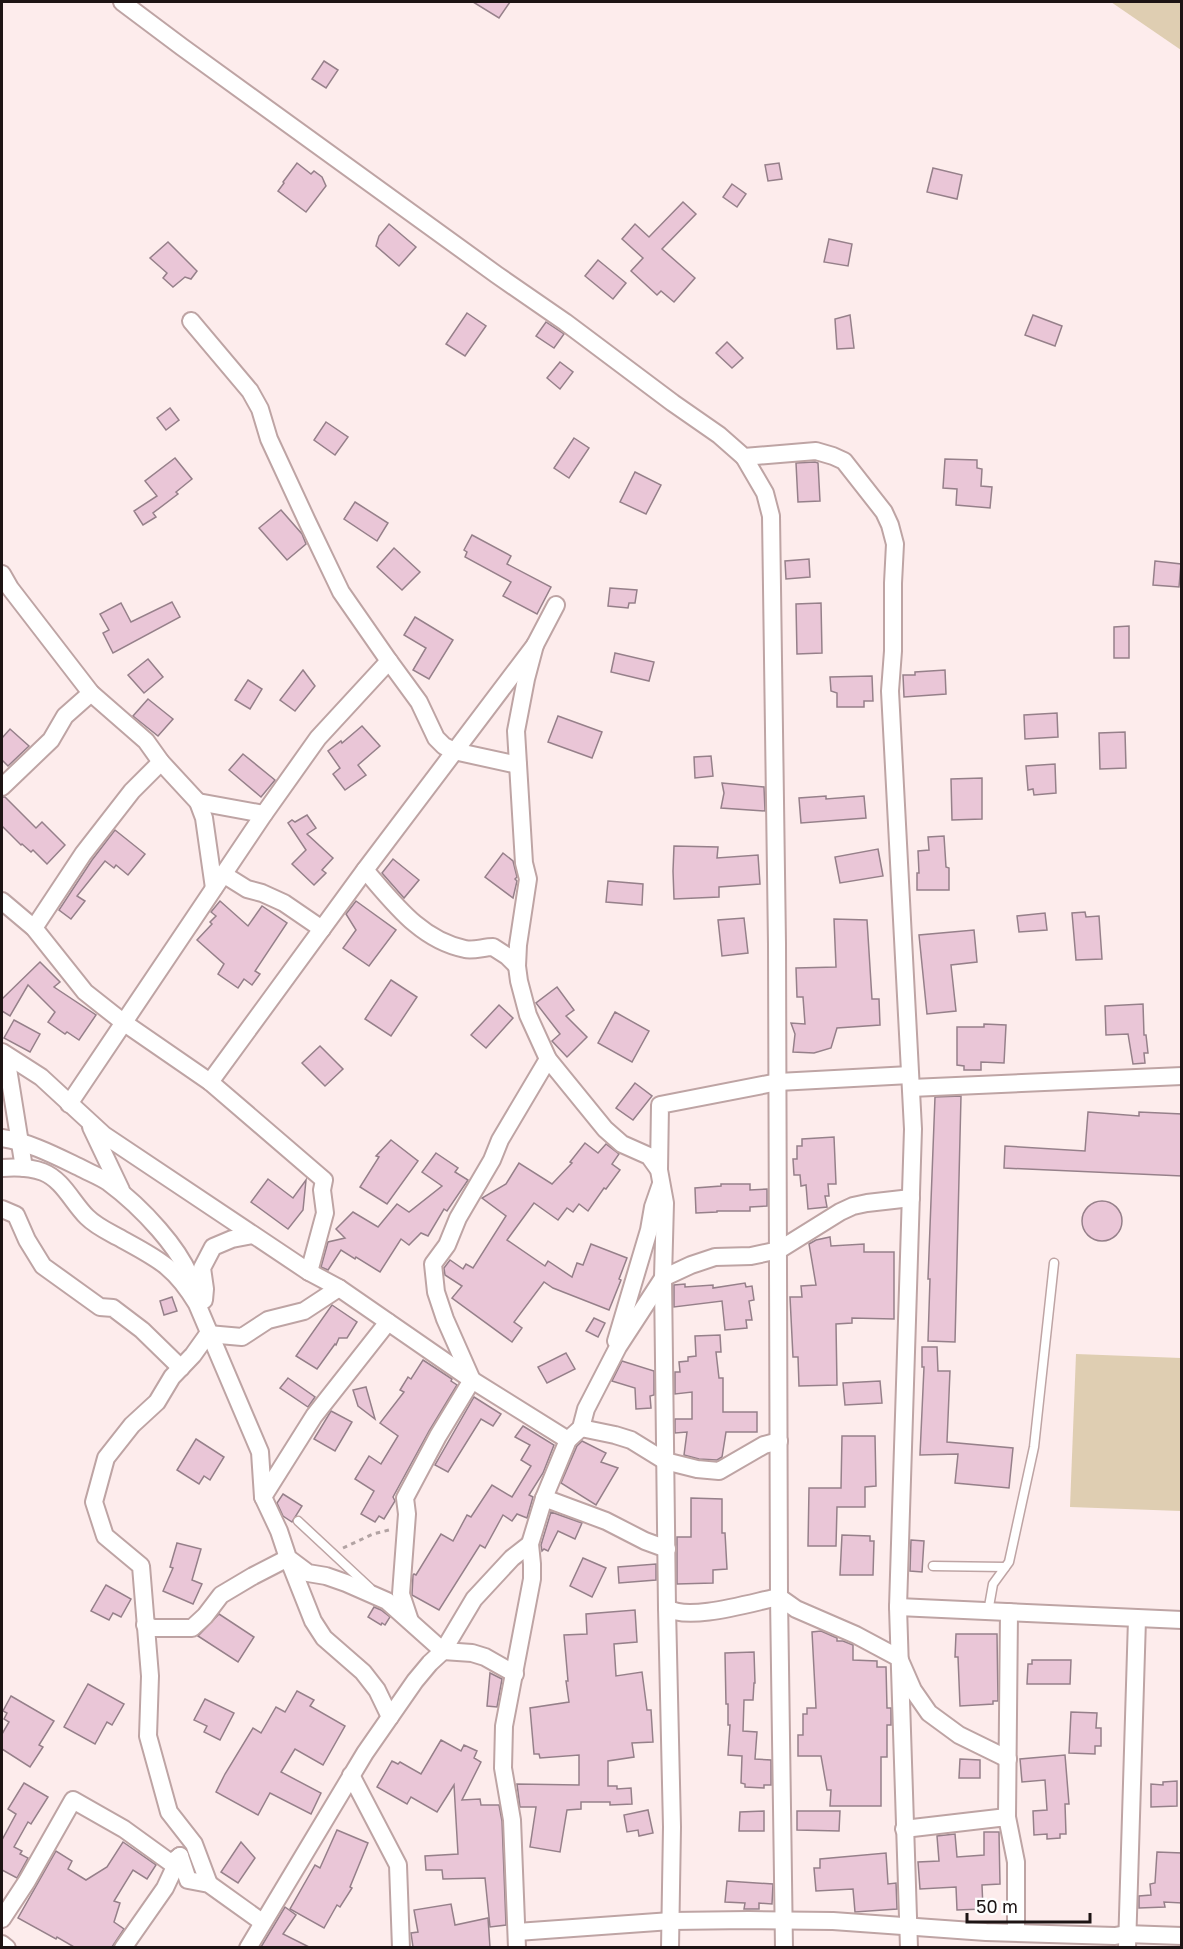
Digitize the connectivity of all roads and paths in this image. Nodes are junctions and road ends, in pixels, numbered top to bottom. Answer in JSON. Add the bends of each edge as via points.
{"nodes":[{"id":1,"x":122,"y":2,"type":"edge"},
{"id":2,"x":191,"y":321,"type":"dead end"},
{"id":3,"x":744,"y":457,"type":"junction"},
{"id":4,"x":2,"y":575,"type":"edge"},
{"id":5,"x":556,"y":605,"type":"dead end"},
{"id":6,"x":535,"y":645,"type":"junction"},
{"id":7,"x":389,"y":661,"type":"junction"},
{"id":8,"x":91,"y":693,"type":"junction"},
{"id":9,"x":454,"y":752,"type":"junction"},
{"id":10,"x":161,"y":762,"type":"junction"},
{"id":11,"x":518,"y":765,"type":"junction"},
{"id":12,"x":2,"y":787,"type":"edge"},
{"id":13,"x":198,"y":802,"type":"junction"},
{"id":14,"x":264,"y":814,"type":"junction"},
{"id":15,"x":365,"y":870,"type":"junction"},
{"id":16,"x":219,"y":881,"type":"junction"},
{"id":17,"x":2,"y":901,"type":"edge"},
{"id":18,"x":34,"y":928,"type":"junction"},
{"id":19,"x":322,"y":929,"type":"junction"},
{"id":20,"x":517,"y":966,"type":"junction"},
{"id":21,"x":123,"y":1022,"type":"junction"},
{"id":22,"x":4,"y":1054,"type":"edge"},
{"id":23,"x":549,"y":1059,"type":"junction"},
{"id":24,"x":1182,"y":1076,"type":"edge"},
{"id":25,"x":210,"y":1082,"type":"junction"},
{"id":26,"x":778,"y":1082,"type":"junction"},
{"id":27,"x":910,"y":1082,"type":"junction"},
{"id":28,"x":69,"y":1104,"type":"junction"},
{"id":29,"x":88,"y":1121,"type":"junction"},
{"id":30,"x":2,"y":1138,"type":"edge"},
{"id":31,"x":20,"y":1141,"type":"junction"},
{"id":32,"x":2,"y":1168,"type":"edge"},
{"id":33,"x":24,"y":1168,"type":"junction"},
{"id":34,"x":660,"y":1177,"type":"junction"},
{"id":35,"x":123,"y":1194,"type":"junction"},
{"id":36,"x":911,"y":1198,"type":"junction"},
{"id":37,"x":2,"y":1209,"type":"edge"},
{"id":38,"x":253,"y":1235,"type":"junction"},
{"id":39,"x":779,"y":1250,"type":"junction"},
{"id":40,"x":1054,"y":1263,"type":"dead end"},
{"id":41,"x":309,"y":1272,"type":"junction"},
{"id":42,"x":663,"y":1278,"type":"junction"},
{"id":43,"x":339,"y":1288,"type":"junction"},
{"id":44,"x":202,"y":1318,"type":"junction"},
{"id":45,"x":388,"y":1322,"type":"junction"},
{"id":46,"x":208,"y":1334,"type":"junction"},
{"id":47,"x":610,"y":1364,"type":"junction"},
{"id":48,"x":181,"y":1368,"type":"junction"},
{"id":49,"x":472,"y":1380,"type":"junction"},
{"id":50,"x":581,"y":1428,"type":"junction"},
{"id":51,"x":568,"y":1440,"type":"junction"},
{"id":52,"x":779,"y":1441,"type":"junction"},
{"id":53,"x":665,"y":1461,"type":"junction"},
{"id":54,"x":263,"y":1497,"type":"junction"},
{"id":55,"x":544,"y":1498,"type":"junction"},
{"id":56,"x":298,"y":1521,"type":"dead end"},
{"id":57,"x":406,"y":1525,"type":"junction"},
{"id":58,"x":530,"y":1544,"type":"junction"},
{"id":59,"x":666,"y":1549,"type":"junction"},
{"id":60,"x":331,"y":1553,"type":"junction"},
{"id":61,"x":288,"y":1558,"type":"junction"},
{"id":62,"x":933,"y":1566,"type":"dead end"},
{"id":63,"x":1005,"y":1567,"type":"junction"},
{"id":64,"x":779,"y":1597,"type":"junction"},
{"id":65,"x":381,"y":1599,"type":"junction"},
{"id":66,"x":898,"y":1607,"type":"junction"},
{"id":67,"x":667,"y":1608,"type":"junction"},
{"id":68,"x":988,"y":1611,"type":"junction"},
{"id":69,"x":1009,"y":1612,"type":"junction"},
{"id":70,"x":1137,"y":1618,"type":"junction"},
{"id":71,"x":1182,"y":1620,"type":"edge"},
{"id":72,"x":411,"y":1622,"type":"junction"},
{"id":73,"x":145,"y":1625,"type":"junction"},
{"id":74,"x":443,"y":1651,"type":"junction"},
{"id":75,"x":899,"y":1658,"type":"junction"},
{"id":76,"x":515,"y":1674,"type":"junction"},
{"id":77,"x":390,"y":1717,"type":"junction"},
{"id":78,"x":1008,"y":1759,"type":"junction"},
{"id":79,"x":351,"y":1775,"type":"junction"},
{"id":80,"x":1007,"y":1817,"type":"junction"},
{"id":81,"x":904,"y":1829,"type":"junction"},
{"id":82,"x":180,"y":1856,"type":"junction"},
{"id":83,"x":209,"y":1884,"type":"junction"},
{"id":84,"x":2,"y":1919,"type":"edge"},
{"id":85,"x":262,"y":1922,"type":"junction"},
{"id":86,"x":671,"y":1922,"type":"junction"},
{"id":87,"x":783,"y":1922,"type":"junction"},
{"id":88,"x":909,"y":1926,"type":"junction"},
{"id":89,"x":986,"y":1932,"type":"junction"},
{"id":90,"x":1016,"y":1932,"type":"junction"},
{"id":91,"x":1182,"y":1936,"type":"edge"},
{"id":92,"x":517,"y":1940,"type":"edge"},
{"id":93,"x":1126,"y":1941,"type":"edge"},
{"id":94,"x":2,"y":1944,"type":"edge"},
{"id":95,"x":8,"y":1947,"type":"edge"},
{"id":96,"x":123,"y":1947,"type":"edge"},
{"id":97,"x":248,"y":1947,"type":"edge"},
{"id":98,"x":401,"y":1947,"type":"edge"},
{"id":99,"x":670,"y":1947,"type":"edge"},
{"id":100,"x":784,"y":1947,"type":"edge"},
{"id":101,"x":909,"y":1947,"type":"edge"},
{"id":102,"x":994,"y":1947,"type":"edge"}],
"edges":[{"from":1,"to":3,"type":"street"},
{"from":2,"to":7,"type":"street","via":[[250,391],[341,592]]},
{"from":3,"to":26,"type":"street","via":[[765,493],[771,516]]},
{"from":3,"to":27,"type":"street","via":[[816,451],[844,461],[890,525],[895,544],[890,691]]},
{"from":4,"to":8,"type":"street"},
{"from":5,"to":6,"type":"street"},
{"from":6,"to":9,"type":"street"},
{"from":6,"to":11,"type":"street","via":[[516,731]]},
{"from":7,"to":9,"type":"street","via":[[419,702],[436,738]]},
{"from":7,"to":14,"type":"street","via":[[318,738]]},
{"from":8,"to":10,"type":"street","via":[[146,741]]},
{"from":8,"to":12,"type":"street","via":[[65,716],[51,740]]},
{"from":9,"to":11,"type":"street"},
{"from":9,"to":15,"type":"street"},
{"from":10,"to":13,"type":"street"},
{"from":10,"to":18,"type":"street","via":[[97,836]]},
{"from":11,"to":20,"type":"street","via":[[528,879]]},
{"from":13,"to":14,"type":"street"},
{"from":13,"to":16,"type":"street"},
{"from":14,"to":16,"type":"street"},
{"from":15,"to":19,"type":"street"},
{"from":15,"to":20,"type":"street","via":[[420,928],[467,950],[493,947]]},
{"from":16,"to":19,"type":"street","via":[[284,903]]},
{"from":16,"to":21,"type":"street"},
{"from":17,"to":18,"type":"street"},
{"from":18,"to":21,"type":"street","via":[[85,992]]},
{"from":19,"to":25,"type":"street"},
{"from":20,"to":23,"type":"street","via":[[528,1015]]},
{"from":21,"to":25,"type":"street"},
{"from":21,"to":28,"type":"street"},
{"from":22,"to":28,"type":"street","via":[[41,1077]]},
{"from":22,"to":31,"type":"street"},
{"from":23,"to":34,"type":"street","via":[[605,1129],[622,1144],[649,1156]]},
{"from":23,"to":49,"type":"street","via":[[433,1264],[436,1292]]},
{"from":24,"to":27,"type":"street"},
{"from":25,"to":41,"type":"street","via":[[324,1180],[325,1213]]},
{"from":26,"to":27,"type":"street"},
{"from":26,"to":34,"type":"street","via":[[660,1105]]},
{"from":26,"to":39,"type":"street"},
{"from":27,"to":36,"type":"street"},
{"from":28,"to":29,"type":"street"},
{"from":29,"to":35,"type":"street"},
{"from":29,"to":38,"type":"street"},
{"from":30,"to":31,"type":"street"},
{"from":31,"to":33,"type":"street"},
{"from":31,"to":35,"type":"street","via":[[106,1181]]},
{"from":32,"to":33,"type":"street"},
{"from":33,"to":44,"type":"street","via":[[42,1171],[57,1180],[87,1218],[170,1268],[186,1285]]},
{"from":34,"to":42,"type":"street","via":[[665,1203]]},
{"from":34,"to":47,"type":"street","via":[[649,1230]]},
{"from":35,"to":44,"type":"street","via":[[170,1243],[191,1277]]},
{"from":36,"to":39,"type":"street","via":[[853,1206]]},
{"from":36,"to":66,"type":"street"},
{"from":37,"to":48,"type":"street","via":[[16,1215],[43,1266],[100,1307],[113,1308]]},
{"from":38,"to":41,"type":"street"},
{"from":38,"to":44,"type":"street","via":[[213,1247],[202,1268]]},
{"from":39,"to":42,"type":"street","via":[[715,1257]]},
{"from":39,"to":52,"type":"street"},
{"from":40,"to":63,"type":"lane","via":[[1034,1447]]},
{"from":41,"to":43,"type":"street"},
{"from":42,"to":47,"type":"street"},
{"from":42,"to":53,"type":"street"},
{"from":43,"to":45,"type":"street"},
{"from":43,"to":46,"type":"street","via":[[304,1311],[268,1320],[242,1338]]},
{"from":44,"to":46,"type":"street"},
{"from":45,"to":49,"type":"street"},
{"from":45,"to":54,"type":"street","via":[[314,1416]]},
{"from":46,"to":48,"type":"street"},
{"from":46,"to":54,"type":"street","via":[[260,1452]]},
{"from":47,"to":50,"type":"street","via":[[586,1409]]},
{"from":48,"to":73,"type":"street","via":[[157,1402],[106,1458],[94,1502],[105,1536],[141,1566]]},
{"from":49,"to":51,"type":"street"},
{"from":49,"to":57,"type":"street","via":[[405,1498]]},
{"from":50,"to":51,"type":"street"},
{"from":50,"to":53,"type":"street","via":[[631,1440]]},
{"from":51,"to":55,"type":"street"},
{"from":52,"to":53,"type":"street","via":[[764,1445],[719,1471]]},
{"from":52,"to":64,"type":"street"},
{"from":53,"to":59,"type":"street"},
{"from":54,"to":61,"type":"street"},
{"from":55,"to":58,"type":"street"},
{"from":55,"to":59,"type":"street"},
{"from":56,"to":60,"type":"lane"},
{"from":57,"to":60,"type":"path","via":[[373,1534]]},
{"from":57,"to":72,"type":"street","via":[[400,1594]]},
{"from":58,"to":74,"type":"street","via":[[474,1599]]},
{"from":58,"to":76,"type":"street","via":[[532,1579]]},
{"from":59,"to":67,"type":"street"},
{"from":60,"to":65,"type":"lane"},
{"from":61,"to":65,"type":"street","via":[[308,1573]]},
{"from":61,"to":73,"type":"street","via":[[221,1595],[192,1628]]},
{"from":61,"to":77,"type":"street","via":[[318,1630],[363,1672]]},
{"from":62,"to":63,"type":"lane"},
{"from":63,"to":68,"type":"lane","via":[[993,1584]]},
{"from":64,"to":67,"type":"street","via":[[689,1614]]},
{"from":64,"to":75,"type":"street","via":[[796,1610]]},
{"from":64,"to":87,"type":"street"},
{"from":65,"to":72,"type":"street"},
{"from":66,"to":68,"type":"street"},
{"from":66,"to":75,"type":"street"},
{"from":67,"to":86,"type":"street"},
{"from":68,"to":69,"type":"street"},
{"from":69,"to":70,"type":"street"},
{"from":69,"to":78,"type":"street"},
{"from":70,"to":71,"type":"street"},
{"from":70,"to":93,"type":"street"},
{"from":72,"to":74,"type":"street"},
{"from":73,"to":83,"type":"street","via":[[150,1676],[148,1736],[169,1812],[194,1844]]},
{"from":74,"to":76,"type":"street","via":[[485,1657]]},
{"from":74,"to":77,"type":"street"},
{"from":75,"to":78,"type":"street","via":[[913,1690],[929,1713],[959,1735]]},
{"from":75,"to":81,"type":"street"},
{"from":76,"to":92,"type":"street","via":[[504,1726],[503,1768],[512,1820]]},
{"from":77,"to":79,"type":"street"},
{"from":78,"to":80,"type":"street"},
{"from":79,"to":85,"type":"street"},
{"from":79,"to":98,"type":"street","via":[[398,1865]]},
{"from":80,"to":81,"type":"street"},
{"from":80,"to":90,"type":"street","via":[[1017,1862]]},
{"from":81,"to":88,"type":"street"},
{"from":82,"to":83,"type":"street","via":[[188,1880]]},
{"from":82,"to":84,"type":"street","via":[[171,1863],[124,1829],[73,1800]]},
{"from":82,"to":96,"type":"street","via":[[165,1888]]},
{"from":83,"to":85,"type":"street"},
{"from":85,"to":97,"type":"street"},
{"from":86,"to":87,"type":"street"},
{"from":86,"to":92,"type":"street"},
{"from":86,"to":99,"type":"street"},
{"from":87,"to":88,"type":"street"},
{"from":87,"to":100,"type":"street"},
{"from":88,"to":89,"type":"street"},
{"from":88,"to":101,"type":"street"},
{"from":89,"to":90,"type":"street"},
{"from":89,"to":102,"type":"street"},
{"from":90,"to":93,"type":"street","via":[[1115,1936]]},
{"from":91,"to":93,"type":"street"},
{"from":94,"to":95,"type":"street"}]}
